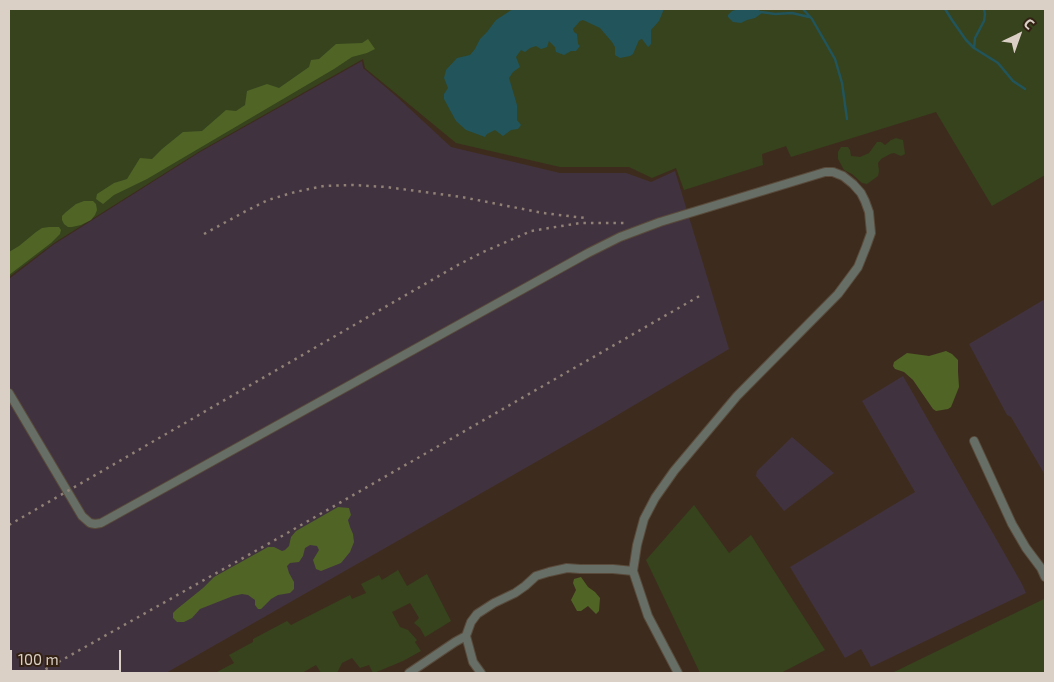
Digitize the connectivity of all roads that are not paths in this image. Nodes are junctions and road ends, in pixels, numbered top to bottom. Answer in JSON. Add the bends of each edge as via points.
{"nodes":[{"id":1,"x":9,"y":393,"type":"edge"},
{"id":2,"x":974,"y":441,"type":"dead end"},
{"id":3,"x":633,"y":571,"type":"junction"},
{"id":4,"x":1045,"y":577,"type":"edge"},
{"id":5,"x":466,"y":636,"type":"junction"},
{"id":6,"x":409,"y":673,"type":"edge"},
{"id":7,"x":481,"y":673,"type":"edge"},
{"id":8,"x":678,"y":673,"type":"edge"}],
"edges":[{"from":1,"to":3,"type":"street","via":[[82,516],[90,523],[101,523],[620,237],[825,172],[843,176],[861,193],[869,212],[871,233],[858,266],[838,294],[737,396],[674,471],[644,519]]},
{"from":2,"to":4,"type":"street","via":[[1012,524]]},
{"from":3,"to":5,"type":"street","via":[[566,568],[536,576],[515,593],[477,614]]},
{"from":3,"to":8,"type":"street","via":[[648,616]]},
{"from":5,"to":6,"type":"street"},
{"from":5,"to":7,"type":"street","via":[[473,662]]}]}
